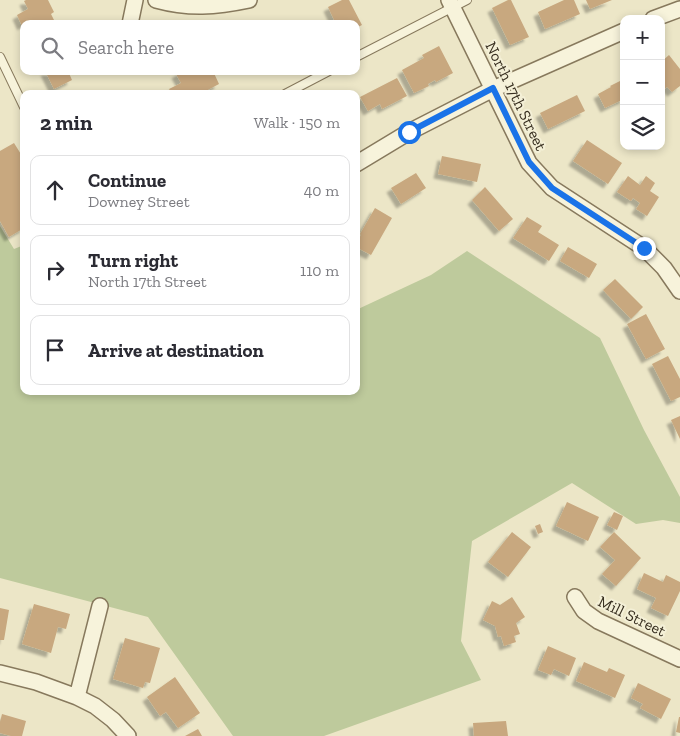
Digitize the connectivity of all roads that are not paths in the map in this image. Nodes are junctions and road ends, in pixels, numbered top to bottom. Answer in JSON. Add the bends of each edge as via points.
{"nodes":[{"id":1,"x":135,"y":0,"type":"edge"},
{"id":2,"x":156,"y":0,"type":"edge"},
{"id":3,"x":249,"y":0,"type":"edge"},
{"id":4,"x":467,"y":0,"type":"edge"},
{"id":5,"x":451,"y":4,"type":"edge"},
{"id":6,"x":680,"y":10,"type":"edge"},
{"id":7,"x":665,"y":15,"type":"edge"},
{"id":8,"x":131,"y":20,"type":"edge"},
{"id":9,"x":620,"y":33,"type":"edge"},
{"id":10,"x":360,"y":55,"type":"edge"},
{"id":11,"x":0,"y":57,"type":"edge"},
{"id":12,"x":321,"y":75,"type":"edge"},
{"id":13,"x":493,"y":88,"type":"junction"},
{"id":14,"x":293,"y":90,"type":"edge"},
{"id":15,"x":20,"y":99,"type":"edge"},
{"id":16,"x":360,"y":162,"type":"edge"},
{"id":17,"x":680,"y":291,"type":"edge"},
{"id":18,"x":575,"y":597,"type":"dead end"},
{"id":19,"x":100,"y":606,"type":"dead end"},
{"id":20,"x":680,"y":658,"type":"edge"},
{"id":21,"x":0,"y":673,"type":"edge"},
{"id":22,"x":77,"y":697,"type":"junction"},
{"id":23,"x":128,"y":736,"type":"edge"}],
"edges":[{"from":1,"to":8,"type":"street"},
{"from":2,"to":3,"type":"street","via":[[195,6]]},
{"from":4,"to":5,"type":"lane"},
{"from":5,"to":10,"type":"lane"},
{"from":5,"to":13,"type":"street","name":"North 17th Street"},
{"from":6,"to":7,"type":"street"},
{"from":9,"to":13,"type":"street"},
{"from":11,"to":15,"type":"lane"},
{"from":12,"to":14,"type":"lane"},
{"from":13,"to":16,"type":"street"},
{"from":13,"to":17,"type":"street","name":"North 17th Street","via":[[529,162],[552,188],[644,248]]},
{"from":18,"to":20,"type":"street","name":"Mill Street","via":[[584,611],[598,621]]},
{"from":19,"to":22,"type":"street"},
{"from":21,"to":22,"type":"street"},
{"from":22,"to":23,"type":"street","via":[[95,706]]}]}
